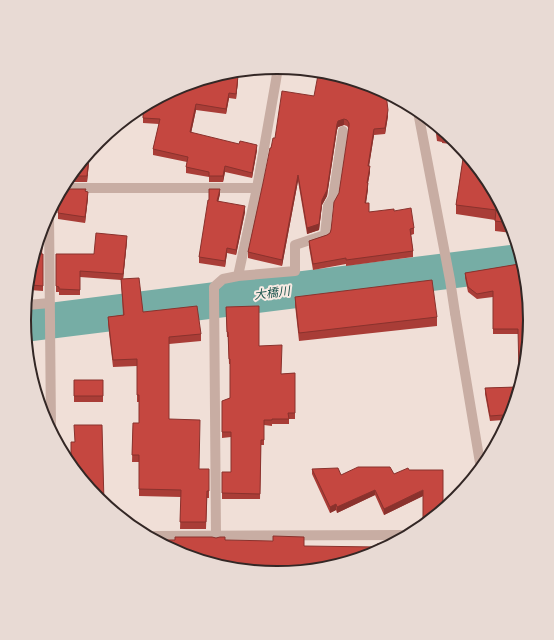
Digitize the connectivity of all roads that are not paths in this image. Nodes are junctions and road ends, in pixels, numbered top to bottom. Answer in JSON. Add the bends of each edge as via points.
{"nodes":[{"id":1,"x":277,"y":74,"type":"edge"},
{"id":2,"x":419,"y":119,"type":"edge"},
{"id":3,"x":343,"y":131,"type":"dead end"},
{"id":4,"x":69,"y":188,"type":"edge"},
{"id":5,"x":257,"y":188,"type":"junction"},
{"id":6,"x":49,"y":228,"type":"edge"},
{"id":7,"x":238,"y":276,"type":"junction"},
{"id":8,"x":50,"y":303,"type":"junction"},
{"id":9,"x":32,"y":305,"type":"edge"},
{"id":10,"x":51,"y":416,"type":"edge"},
{"id":11,"x":479,"y":460,"type":"edge"},
{"id":12,"x":396,"y":535,"type":"edge"},
{"id":13,"x":159,"y":536,"type":"edge"},
{"id":14,"x":216,"y":537,"type":"junction"}],
"edges":[{"from":1,"to":5,"type":"street"},
{"from":2,"to":11,"type":"street","via":[[450,280]]},
{"from":3,"to":7,"type":"street","via":[[325,235],[295,245],[295,271]]},
{"from":4,"to":5,"type":"street"},
{"from":5,"to":7,"type":"street"},
{"from":6,"to":8,"type":"street"},
{"from":7,"to":14,"type":"street","via":[[223,279],[214,288]]},
{"from":8,"to":9,"type":"street"},
{"from":8,"to":10,"type":"street"},
{"from":12,"to":14,"type":"street"},
{"from":13,"to":14,"type":"street"}]}
